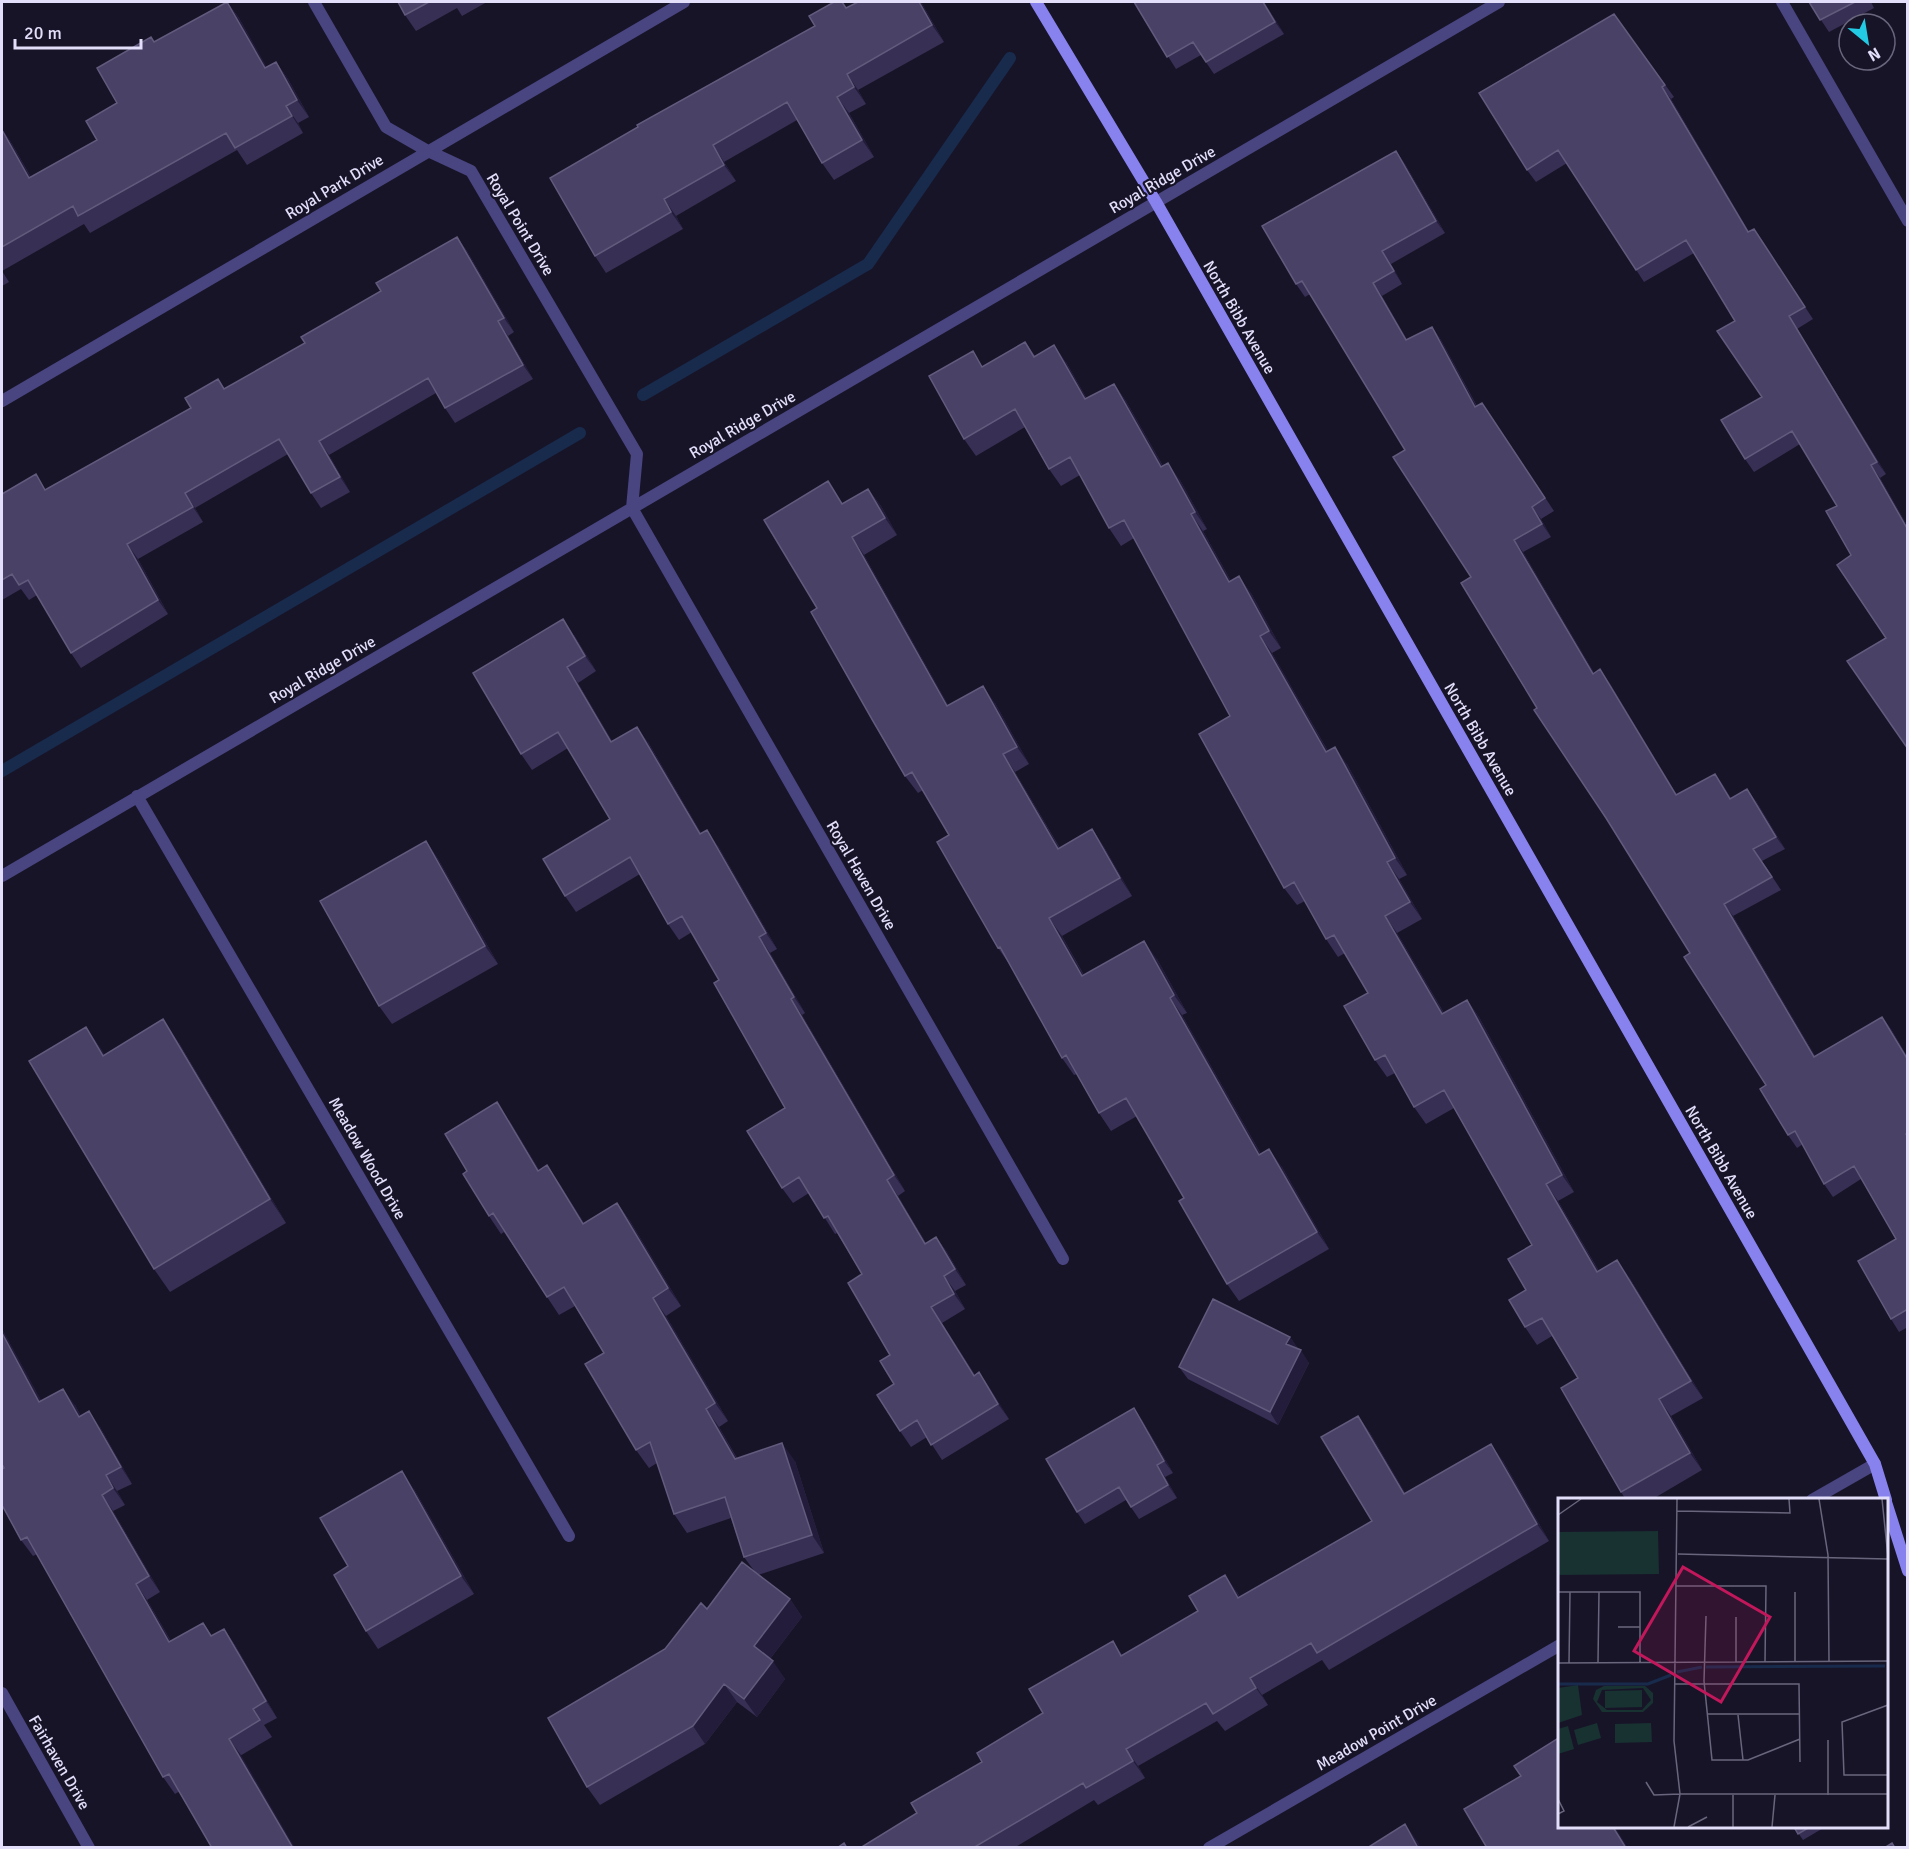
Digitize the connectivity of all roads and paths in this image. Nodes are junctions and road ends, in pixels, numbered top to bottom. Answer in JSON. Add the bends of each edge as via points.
{"nodes":[{"id":1,"x":314,"y":2,"type":"edge"},
{"id":2,"x":684,"y":2,"type":"edge"},
{"id":3,"x":1036,"y":2,"type":"edge"},
{"id":4,"x":1499,"y":2,"type":"edge"},
{"id":5,"x":1782,"y":2,"type":"edge"},
{"id":6,"x":426,"y":150,"type":"junction"},
{"id":7,"x":1156,"y":202,"type":"junction"},
{"id":8,"x":1908,"y":221,"type":"edge"},
{"id":9,"x":2,"y":401,"type":"edge"},
{"id":10,"x":632,"y":508,"type":"junction"},
{"id":11,"x":137,"y":796,"type":"junction"},
{"id":12,"x":2,"y":876,"type":"edge"},
{"id":13,"x":1063,"y":1259,"type":"dead end"},
{"id":14,"x":1875,"y":1464,"type":"junction"},
{"id":15,"x":1816,"y":1498,"type":"edge"},
{"id":16,"x":1885,"y":1498,"type":"edge"},
{"id":17,"x":1888,"y":1507,"type":"edge"},
{"id":18,"x":569,"y":1536,"type":"dead end"},
{"id":19,"x":1908,"y":1571,"type":"edge"},
{"id":20,"x":1558,"y":1646,"type":"edge"},
{"id":21,"x":2,"y":1693,"type":"edge"},
{"id":22,"x":89,"y":1848,"type":"edge"},
{"id":23,"x":1209,"y":1848,"type":"edge"}],
"edges":[{"from":1,"to":6,"type":"street","name":"Royal Point Drive","via":[[386,127]]},
{"from":2,"to":6,"type":"street","name":"Royal Park Drive"},
{"from":3,"to":7,"type":"main road","name":"North Bibb Avenue"},
{"from":4,"to":7,"type":"street","name":"Royal Ridge Drive"},
{"from":5,"to":8,"type":"street"},
{"from":6,"to":9,"type":"street","name":"Royal Park Drive"},
{"from":6,"to":10,"type":"street","name":"Royal Point Drive","via":[[471,171],[637,454]]},
{"from":7,"to":10,"type":"street","name":"Royal Ridge Drive"},
{"from":7,"to":14,"type":"main road","name":"North Bibb Avenue"},
{"from":10,"to":11,"type":"street","name":"Royal Ridge Drive"},
{"from":10,"to":13,"type":"street","name":"Royal Haven Drive"},
{"from":11,"to":12,"type":"street","name":"Royal Ridge Drive"},
{"from":11,"to":18,"type":"street","name":"Meadow Wood Drive"},
{"from":14,"to":15,"type":"street"},
{"from":14,"to":16,"type":"main road","name":"North Bibb Avenue"},
{"from":17,"to":19,"type":"main road","name":"North Bibb Avenue"},
{"from":20,"to":23,"type":"street","name":"Meadow Point Drive"},
{"from":21,"to":22,"type":"street","name":"Fairhaven Drive"}]}
